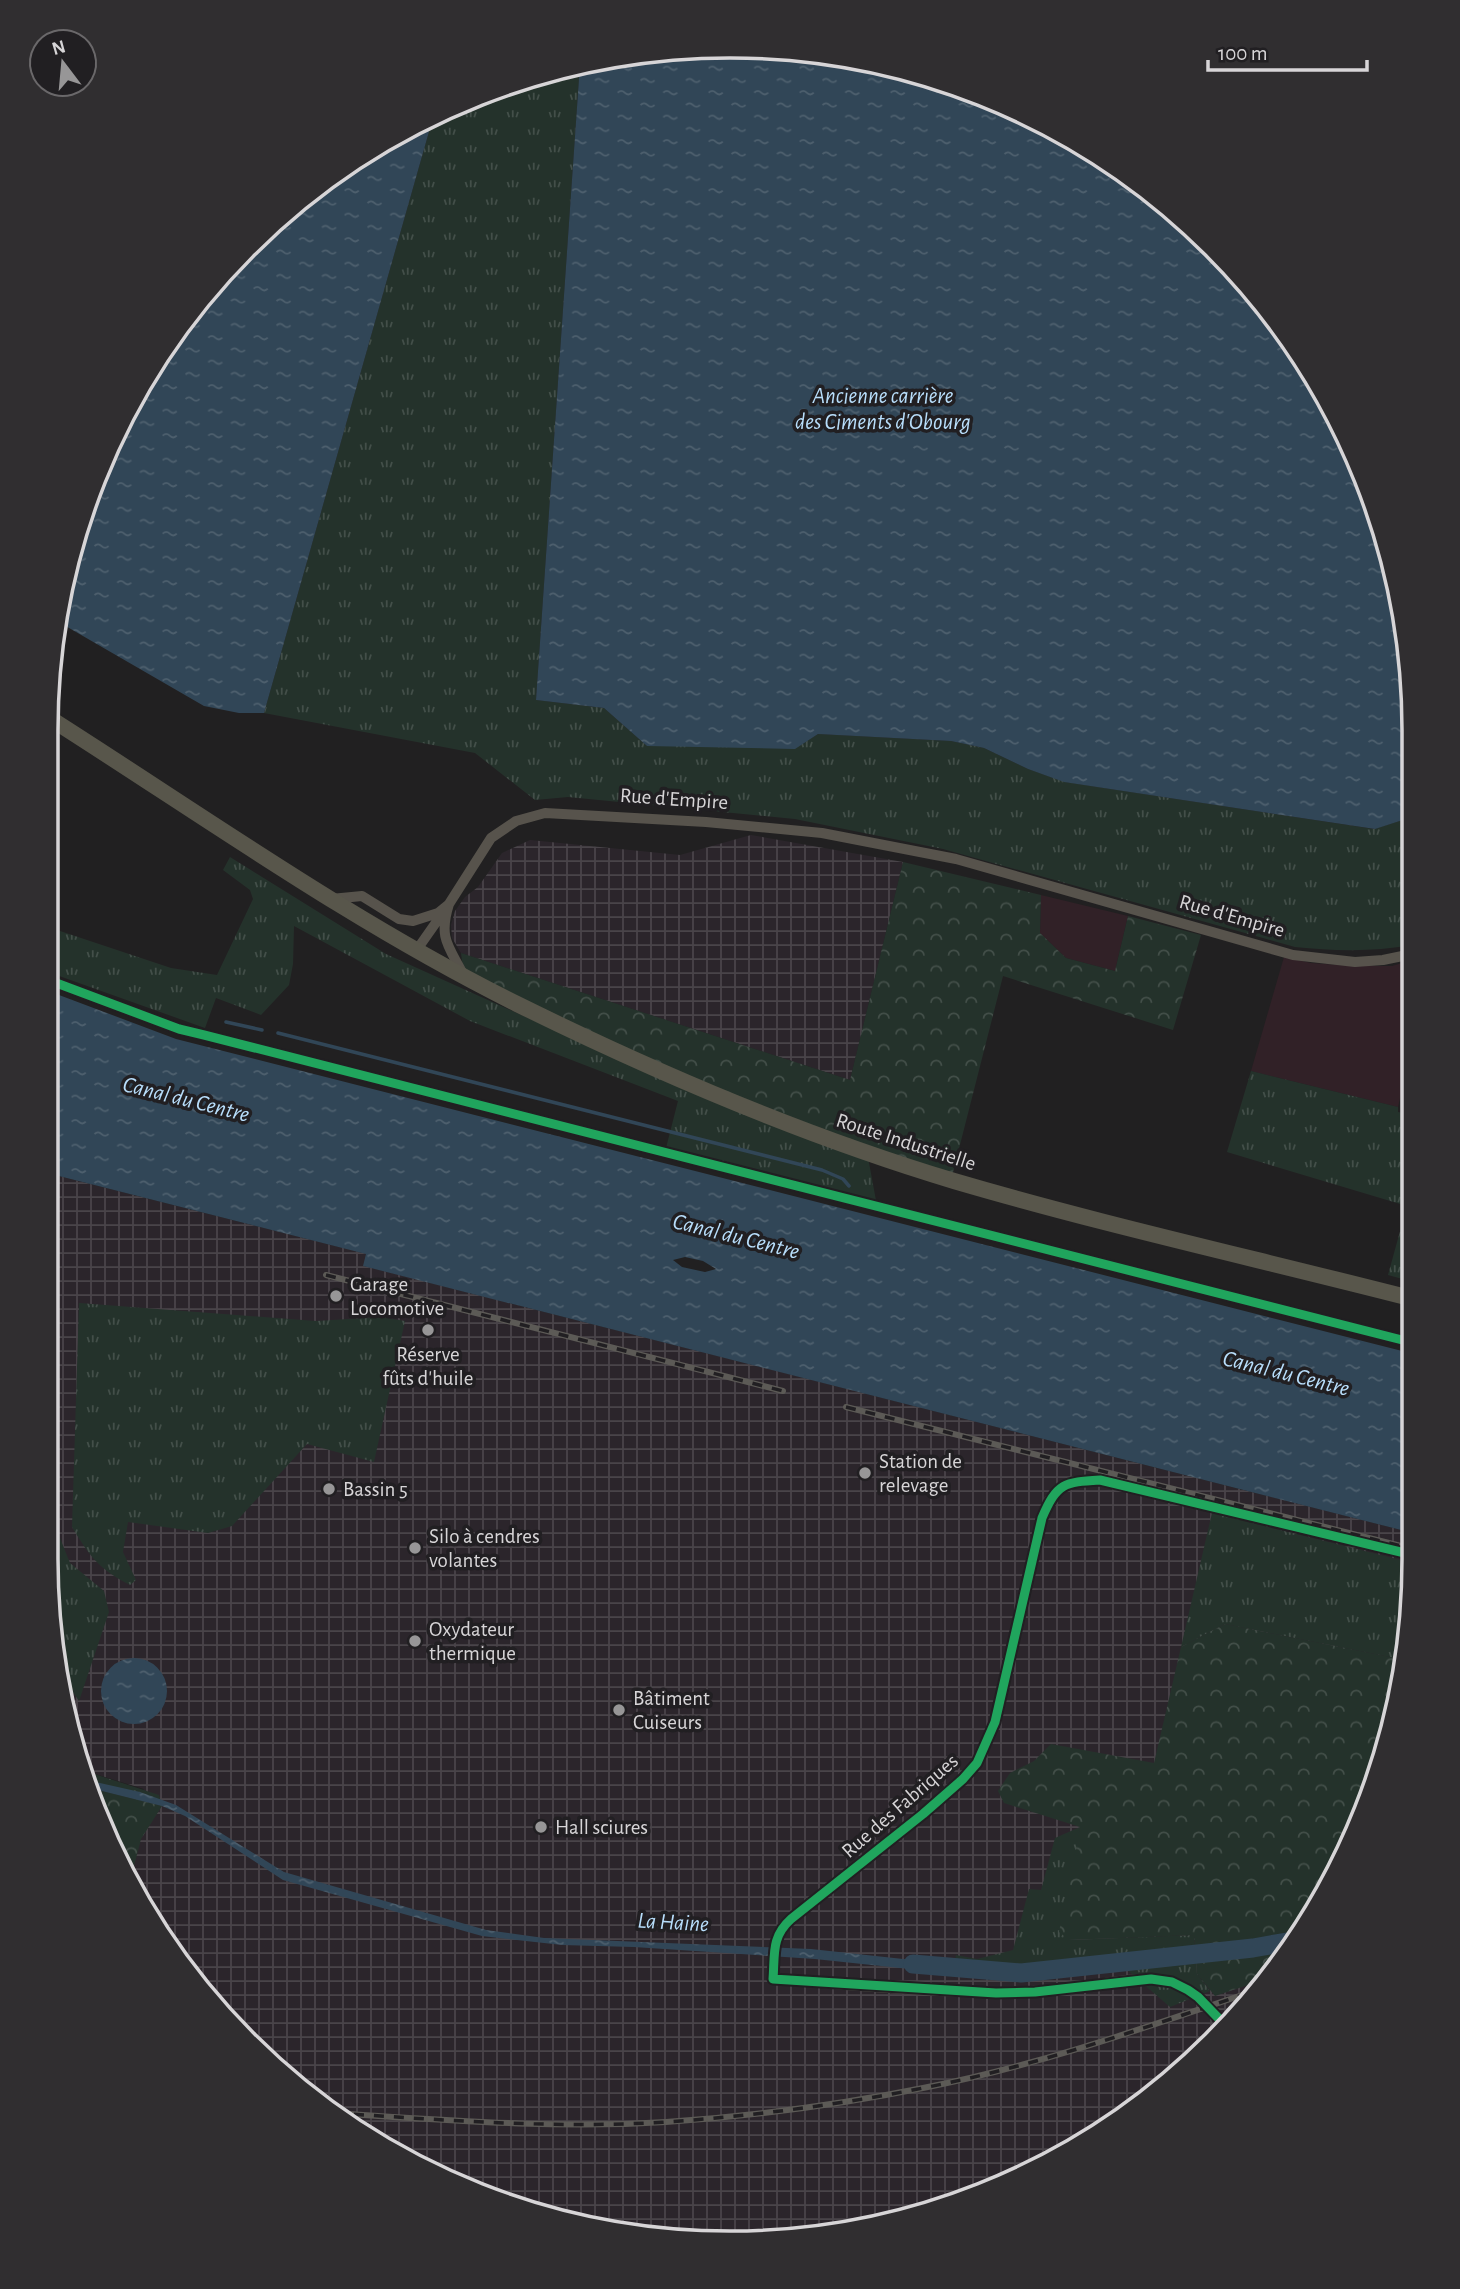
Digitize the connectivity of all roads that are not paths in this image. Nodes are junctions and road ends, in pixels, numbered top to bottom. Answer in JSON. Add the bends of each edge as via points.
{"nodes":[{"id":1,"x":58,"y":724,"type":"edge"},
{"id":2,"x":329,"y":900,"type":"junction"},
{"id":3,"x":449,"y":904,"type":"junction"},
{"id":4,"x":416,"y":951,"type":"junction"},
{"id":5,"x":1402,"y":956,"type":"edge"},
{"id":6,"x":464,"y":976,"type":"junction"},
{"id":7,"x":1402,"y":1296,"type":"edge"},
{"id":8,"x":1402,"y":1552,"type":"edge"},
{"id":9,"x":1219,"y":2019,"type":"edge"}],
"edges":[{"from":1,"to":2,"type":"main road"},
{"from":2,"to":3,"type":"street","via":[[362,896],[399,919],[413,921]]},
{"from":2,"to":4,"type":"main road"},
{"from":3,"to":4,"type":"street","name":"Rue d'Empire"},
{"from":3,"to":5,"type":"street","name":"Rue d'Empire","via":[[497,833],[530,815],[562,813],[822,833],[956,859],[1293,955],[1355,962]]},
{"from":3,"to":6,"type":"street","via":[[444,938]]},
{"from":4,"to":6,"type":"main road","name":"Route Industrielle"},
{"from":6,"to":7,"type":"main road","name":"Route Industrielle","via":[[658,1069],[890,1160],[1030,1202]]},
{"from":8,"to":9,"type":"street","name":"Rue des Fabriques","bridge":true,"via":[[1100,1480],[1071,1482],[1049,1500],[1042,1518],[995,1722],[977,1763],[923,1814],[783,1926],[776,1941],[773,1979],[960,1992],[1035,1992],[1151,1979],[1172,1983],[1198,1997]]}]}
